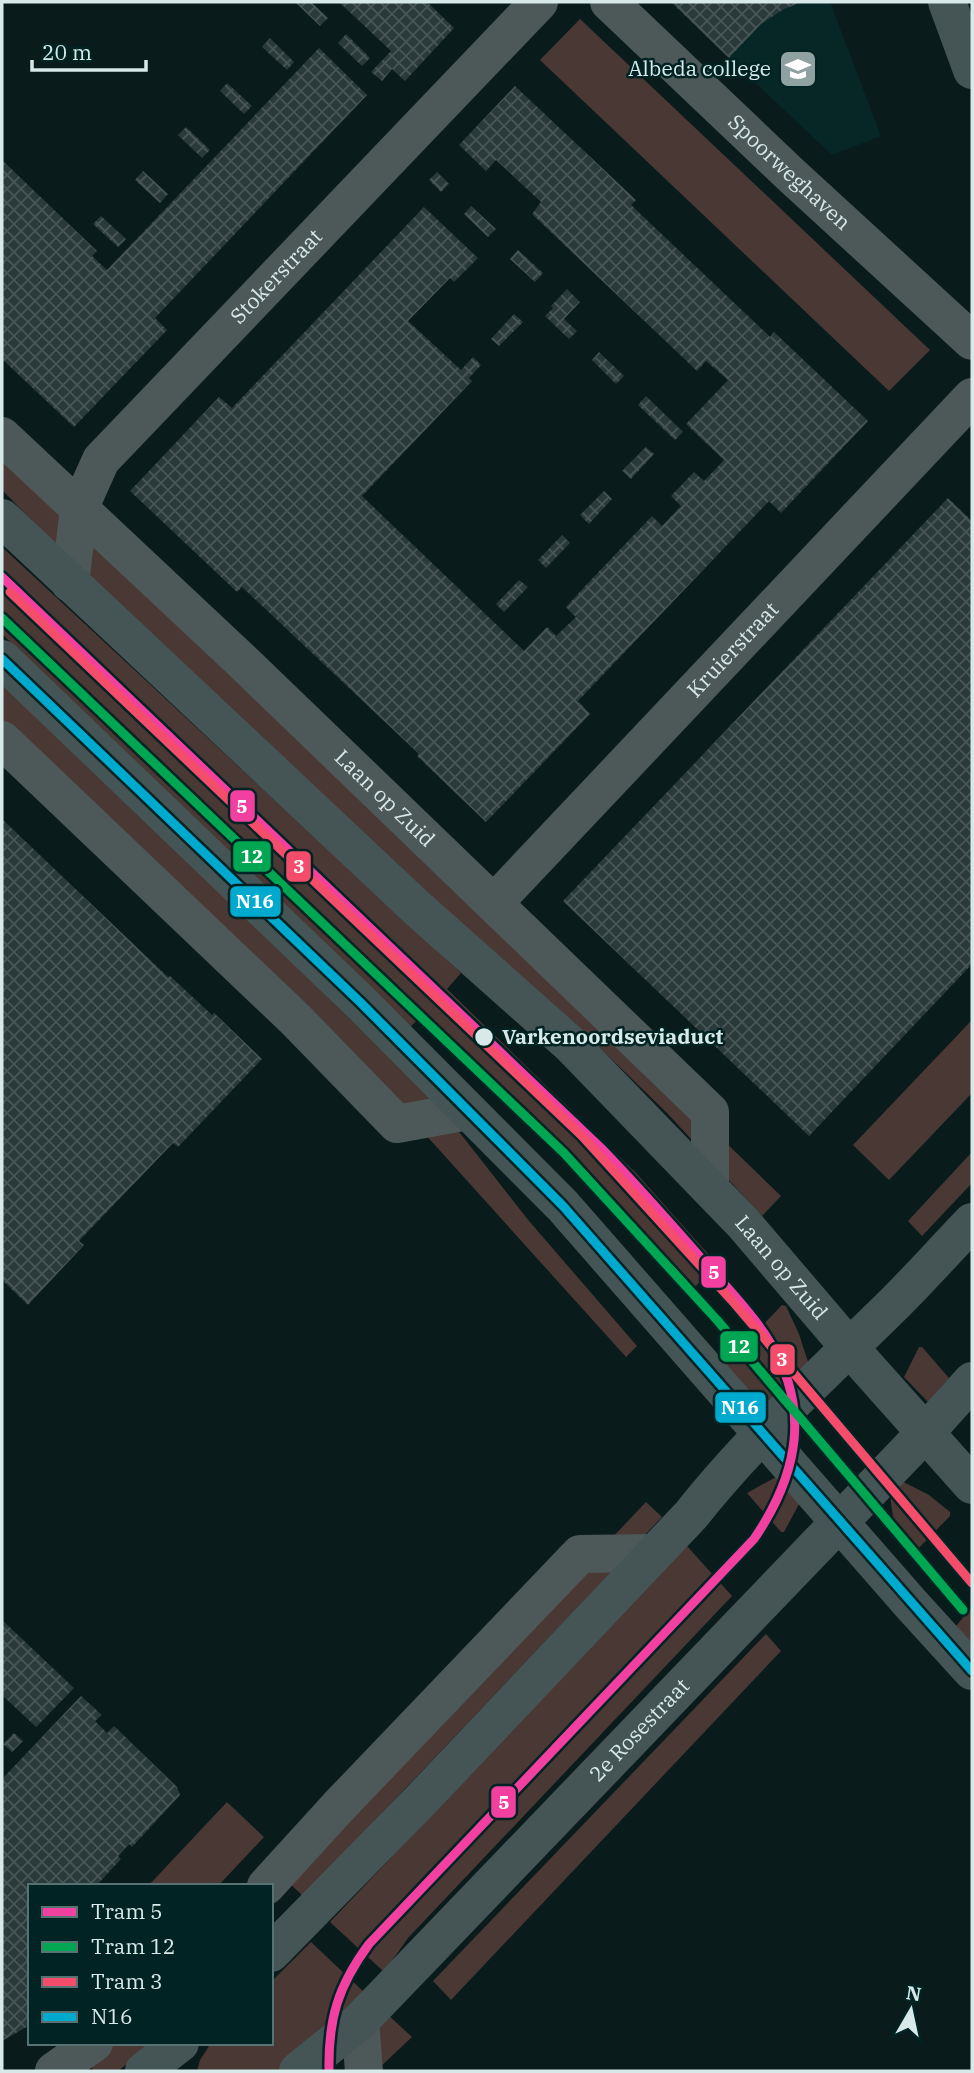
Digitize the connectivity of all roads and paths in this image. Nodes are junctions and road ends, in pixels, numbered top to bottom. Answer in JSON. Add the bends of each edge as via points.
{"nodes":[{"id":1,"x":539,"y":2,"type":"edge"},
{"id":2,"x":609,"y":2,"type":"edge"},
{"id":3,"x":947,"y":2,"type":"edge"},
{"id":4,"x":972,"y":70,"type":"edge"},
{"id":5,"x":972,"y":341,"type":"edge"},
{"id":6,"x":972,"y":397,"type":"edge"},
{"id":7,"x":2,"y":436,"type":"edge"},
{"id":8,"x":79,"y":509,"type":"junction"},
{"id":9,"x":2,"y":518,"type":"edge"},
{"id":10,"x":70,"y":583,"type":"junction"},
{"id":11,"x":2,"y":660,"type":"edge"},
{"id":12,"x":2,"y":740,"type":"edge"},
{"id":13,"x":494,"y":903,"type":"junction"},
{"id":14,"x":468,"y":1111,"type":"junction"},
{"id":15,"x":710,"y":1188,"type":"junction"},
{"id":16,"x":972,"y":1222,"type":"edge"},
{"id":17,"x":849,"y":1347,"type":"junction"},
{"id":18,"x":972,"y":1381,"type":"edge"},
{"id":19,"x":762,"y":1433,"type":"junction"},
{"id":20,"x":925,"y":1433,"type":"junction"},
{"id":21,"x":972,"y":1485,"type":"edge"},
{"id":22,"x":840,"y":1522,"type":"junction"},
{"id":23,"x":654,"y":1553,"type":"junction"},
{"id":24,"x":972,"y":1671,"type":"edge"},
{"id":25,"x":269,"y":1884,"type":"edge"},
{"id":26,"x":273,"y":1951,"type":"edge"},
{"id":27,"x":360,"y":2021,"type":"junction"},
{"id":28,"x":91,"y":2045,"type":"edge"},
{"id":29,"x":176,"y":2054,"type":"edge"},
{"id":30,"x":54,"y":2071,"type":"edge"},
{"id":31,"x":144,"y":2071,"type":"edge"},
{"id":32,"x":298,"y":2071,"type":"edge"},
{"id":33,"x":364,"y":2071,"type":"edge"}],
"edges":[{"from":1,"to":8,"type":"street","name":"Stokerstraat","via":[[101,460]]},
{"from":2,"to":5,"type":"street","name":"Spoorweghaven"},
{"from":3,"to":4,"type":"main road"},
{"from":6,"to":13,"type":"street","name":"Kruierstraat"},
{"from":7,"to":8,"type":"street","name":"Laan op Zuid"},
{"from":8,"to":10,"type":"street","name":"Stokerstraat"},
{"from":8,"to":13,"type":"street","name":"Laan op Zuid"},
{"from":9,"to":10,"type":"main road","name":"Laan op Zuid"},
{"from":10,"to":15,"type":"main road","name":"Laan op Zuid","via":[[417,908],[571,1045]]},
{"from":11,"to":14,"type":"main road"},
{"from":12,"to":14,"type":"street","via":[[296,1020],[397,1124]]},
{"from":13,"to":15,"type":"street","name":"Laan op Zuid","via":[[710,1112]]},
{"from":14,"to":19,"type":"main road","via":[[563,1206]]},
{"from":15,"to":17,"type":"main road","name":"Laan op Zuid"},
{"from":16,"to":17,"type":"main road"},
{"from":17,"to":19,"type":"main road"},
{"from":17,"to":20,"type":"main road"},
{"from":18,"to":20,"type":"main road","name":"2e Rosestraat"},
{"from":19,"to":22,"type":"main road"},
{"from":19,"to":23,"type":"main road"},
{"from":20,"to":21,"type":"main road"},
{"from":20,"to":22,"type":"main road","name":"2e Rosestraat"},
{"from":22,"to":24,"type":"main road"},
{"from":22,"to":27,"type":"main road","name":"2e Rosestraat"},
{"from":23,"to":25,"type":"street","via":[[580,1554],[346,1797]]},
{"from":23,"to":26,"type":"main road"},
{"from":27,"to":32,"type":"main road","name":"2e Rosestraat"},
{"from":27,"to":33,"type":"street"},
{"from":28,"to":30,"type":"street"},
{"from":29,"to":31,"type":"main road"}]}
